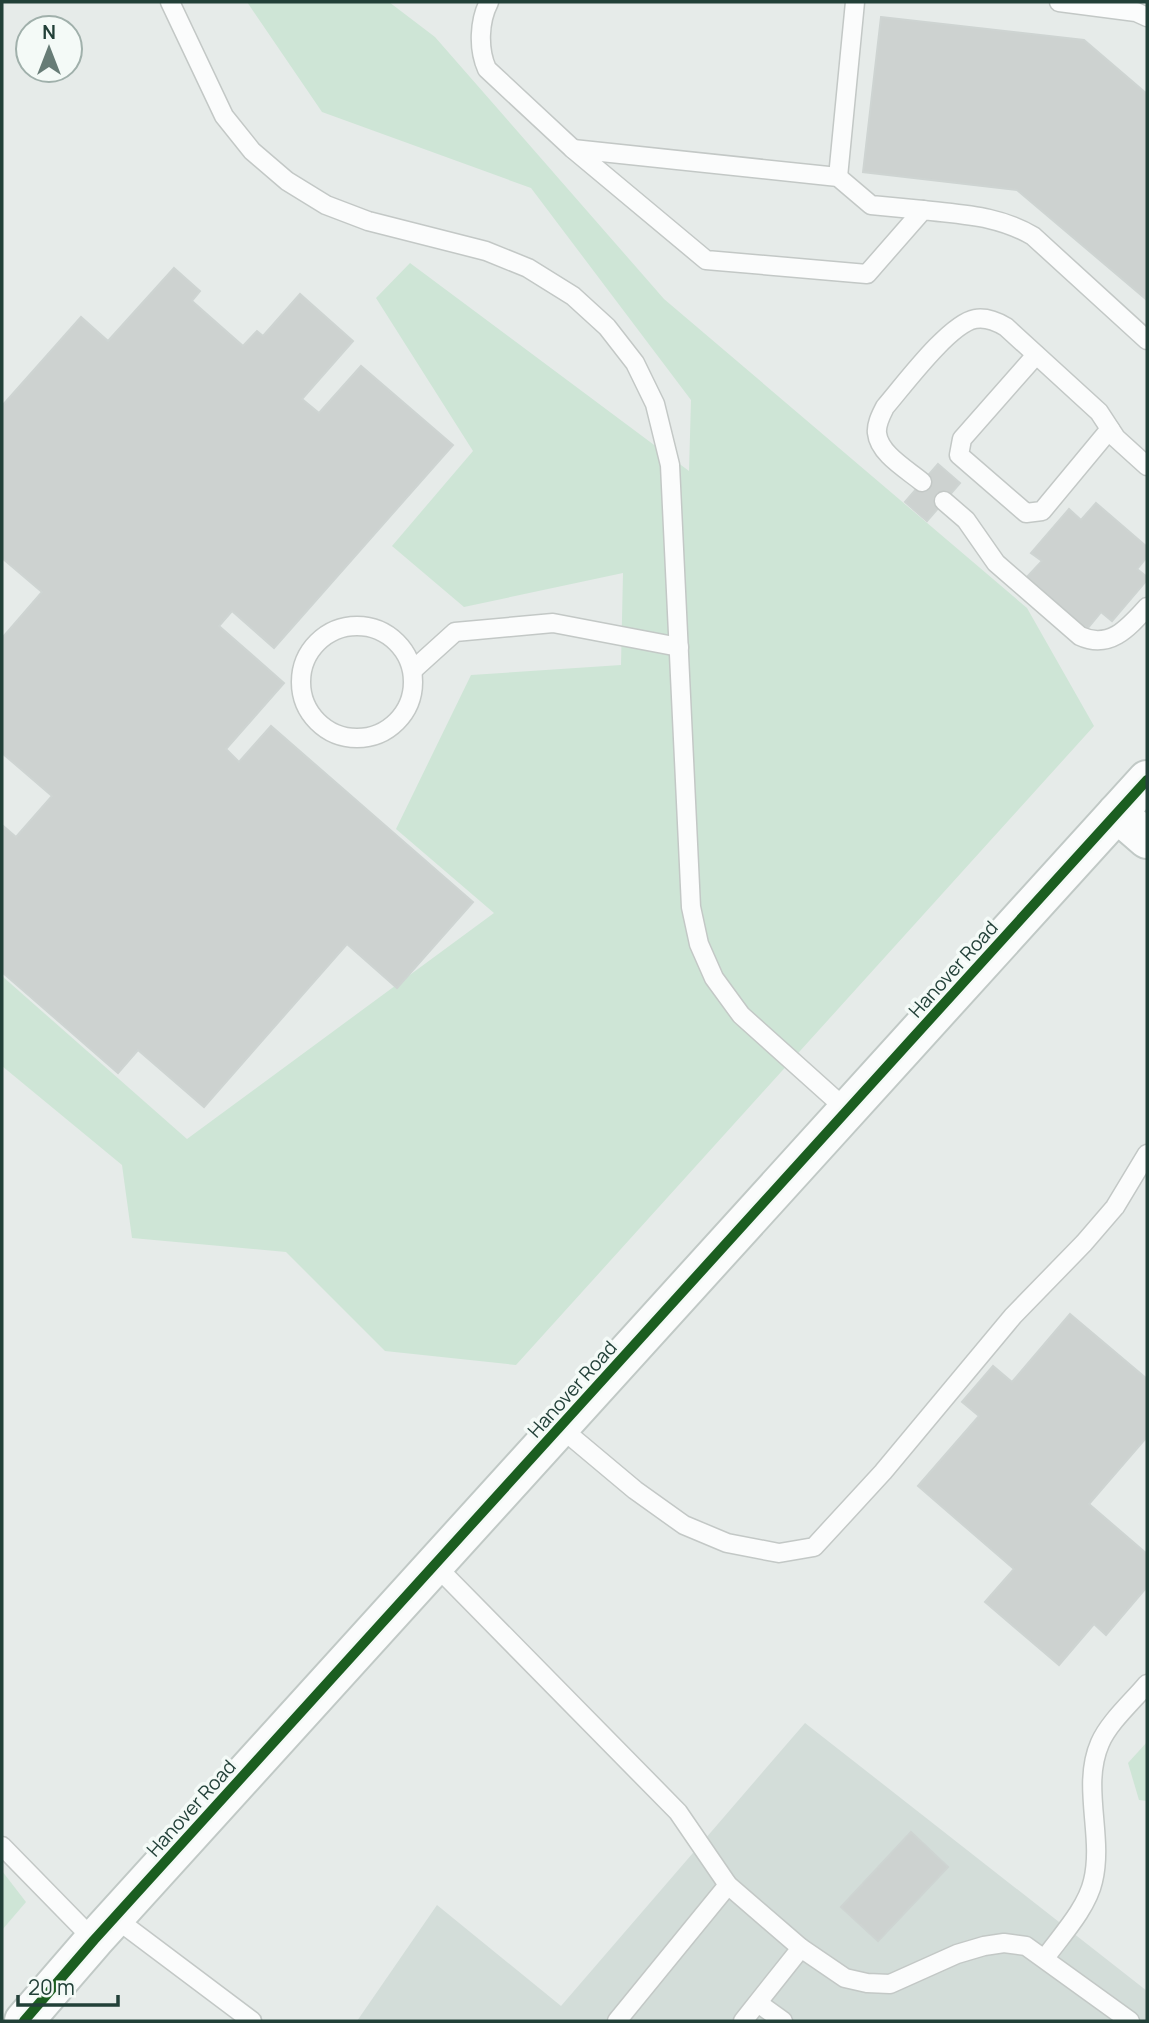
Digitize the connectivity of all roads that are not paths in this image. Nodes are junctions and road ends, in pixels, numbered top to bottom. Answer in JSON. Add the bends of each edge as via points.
{"nodes":[{"id":1,"x":170,"y":2,"type":"edge"},
{"id":2,"x":489,"y":2,"type":"edge"},
{"id":3,"x":855,"y":2,"type":"edge"},
{"id":4,"x":1059,"y":2,"type":"edge"},
{"id":5,"x":1147,"y":17,"type":"edge"},
{"id":6,"x":573,"y":149,"type":"junction"},
{"id":7,"x":838,"y":177,"type":"junction"},
{"id":8,"x":923,"y":210,"type":"junction"},
{"id":9,"x":1147,"y":340,"type":"edge"},
{"id":10,"x":1036,"y":355,"type":"junction"},
{"id":11,"x":1110,"y":429,"type":"junction"},
{"id":12,"x":1147,"y":466,"type":"edge"},
{"id":13,"x":922,"y":482,"type":"dead end"},
{"id":14,"x":944,"y":501,"type":"dead end"},
{"id":15,"x":1147,"y":607,"type":"edge"},
{"id":16,"x":679,"y":647,"type":"junction"},
{"id":17,"x":413,"y":670,"type":"junction"},
{"id":18,"x":1147,"y":780,"type":"edge"},
{"id":19,"x":1117,"y":813,"type":"junction"},
{"id":20,"x":1147,"y":839,"type":"edge"},
{"id":21,"x":848,"y":1111,"type":"junction"},
{"id":22,"x":1147,"y":1154,"type":"edge"},
{"id":23,"x":561,"y":1427,"type":"junction"},
{"id":24,"x":435,"y":1565,"type":"junction"},
{"id":25,"x":1147,"y":1684,"type":"edge"},
{"id":26,"x":2,"y":1846,"type":"edge"},
{"id":27,"x":728,"y":1885,"type":"junction"},
{"id":28,"x":104,"y":1929,"type":"junction"},
{"id":29,"x":801,"y":1948,"type":"junction"},
{"id":30,"x":1045,"y":1958,"type":"junction"},
{"id":31,"x":758,"y":2003,"type":"junction"},
{"id":32,"x":24,"y":2021,"type":"edge"},
{"id":33,"x":252,"y":2021,"type":"edge"},
{"id":34,"x":617,"y":2021,"type":"edge"},
{"id":35,"x":743,"y":2021,"type":"edge"},
{"id":36,"x":783,"y":2021,"type":"edge"},
{"id":37,"x":1130,"y":2021,"type":"edge"}],
"edges":[{"from":1,"to":16,"type":"lane","via":[[224,116],[253,151],[287,181],[326,205],[368,221],[486,251],[528,268],[573,296],[607,327],[635,363],[655,404],[667,447]]},
{"from":2,"to":6,"type":"lane","via":[[483,14],[481,56],[486,69]]},
{"from":3,"to":7,"type":"lane"},
{"from":4,"to":5,"type":"lane"},
{"from":6,"to":7,"type":"lane"},
{"from":6,"to":8,"type":"lane","via":[[706,260],[867,274]]},
{"from":7,"to":8,"type":"lane","via":[[871,205]]},
{"from":8,"to":9,"type":"lane","via":[[985,217],[1017,227]]},
{"from":10,"to":11,"type":"lane","via":[[1099,412]]},
{"from":10,"to":11,"type":"lane","via":[[961,439],[959,455],[1026,513],[1042,511]]},
{"from":10,"to":13,"type":"lane","via":[[1006,327],[985,318],[972,319],[946,337],[885,407],[878,425],[886,451]]},
{"from":11,"to":12,"type":"lane"},
{"from":14,"to":15,"type":"lane","via":[[966,520],[996,563],[1080,636],[1097,641],[1117,636]]},
{"from":16,"to":17,"type":"lane","via":[[541,624],[455,632]]},
{"from":16,"to":21,"type":"lane","via":[[691,906],[699,944],[714,978],[741,1015]]},
{"from":17,"to":17,"type":"lane","via":[[395,639],[379,629],[342,627],[311,648],[300,684],[314,718],[328,730],[359,738],[392,726],[406,711],[412,698]]},
{"from":18,"to":19,"type":"street","name":"Hanover Road"},
{"from":19,"to":20,"type":"street"},
{"from":19,"to":21,"type":"street","name":"Hanover Road"},
{"from":21,"to":23,"type":"street","name":"Hanover Road"},
{"from":22,"to":23,"type":"lane","via":[[1115,1207],[1013,1316],[814,1547],[779,1553],[727,1543],[684,1525]]},
{"from":23,"to":24,"type":"street","name":"Hanover Road"},
{"from":24,"to":27,"type":"lane","via":[[678,1812]]},
{"from":24,"to":28,"type":"street","name":"Hanover Road"},
{"from":25,"to":30,"type":"lane","via":[[1100,1743],[1094,1770],[1097,1859],[1093,1883]]},
{"from":26,"to":28,"type":"lane"},
{"from":27,"to":29,"type":"lane"},
{"from":27,"to":34,"type":"lane"},
{"from":28,"to":32,"type":"street","name":"Hanover Road"},
{"from":28,"to":33,"type":"lane"},
{"from":29,"to":30,"type":"lane","via":[[845,1978],[890,1984],[957,1954],[1004,1943],[1026,1946]]},
{"from":29,"to":31,"type":"lane"},
{"from":30,"to":37,"type":"lane"},
{"from":31,"to":35,"type":"lane"},
{"from":31,"to":36,"type":"lane"}]}
